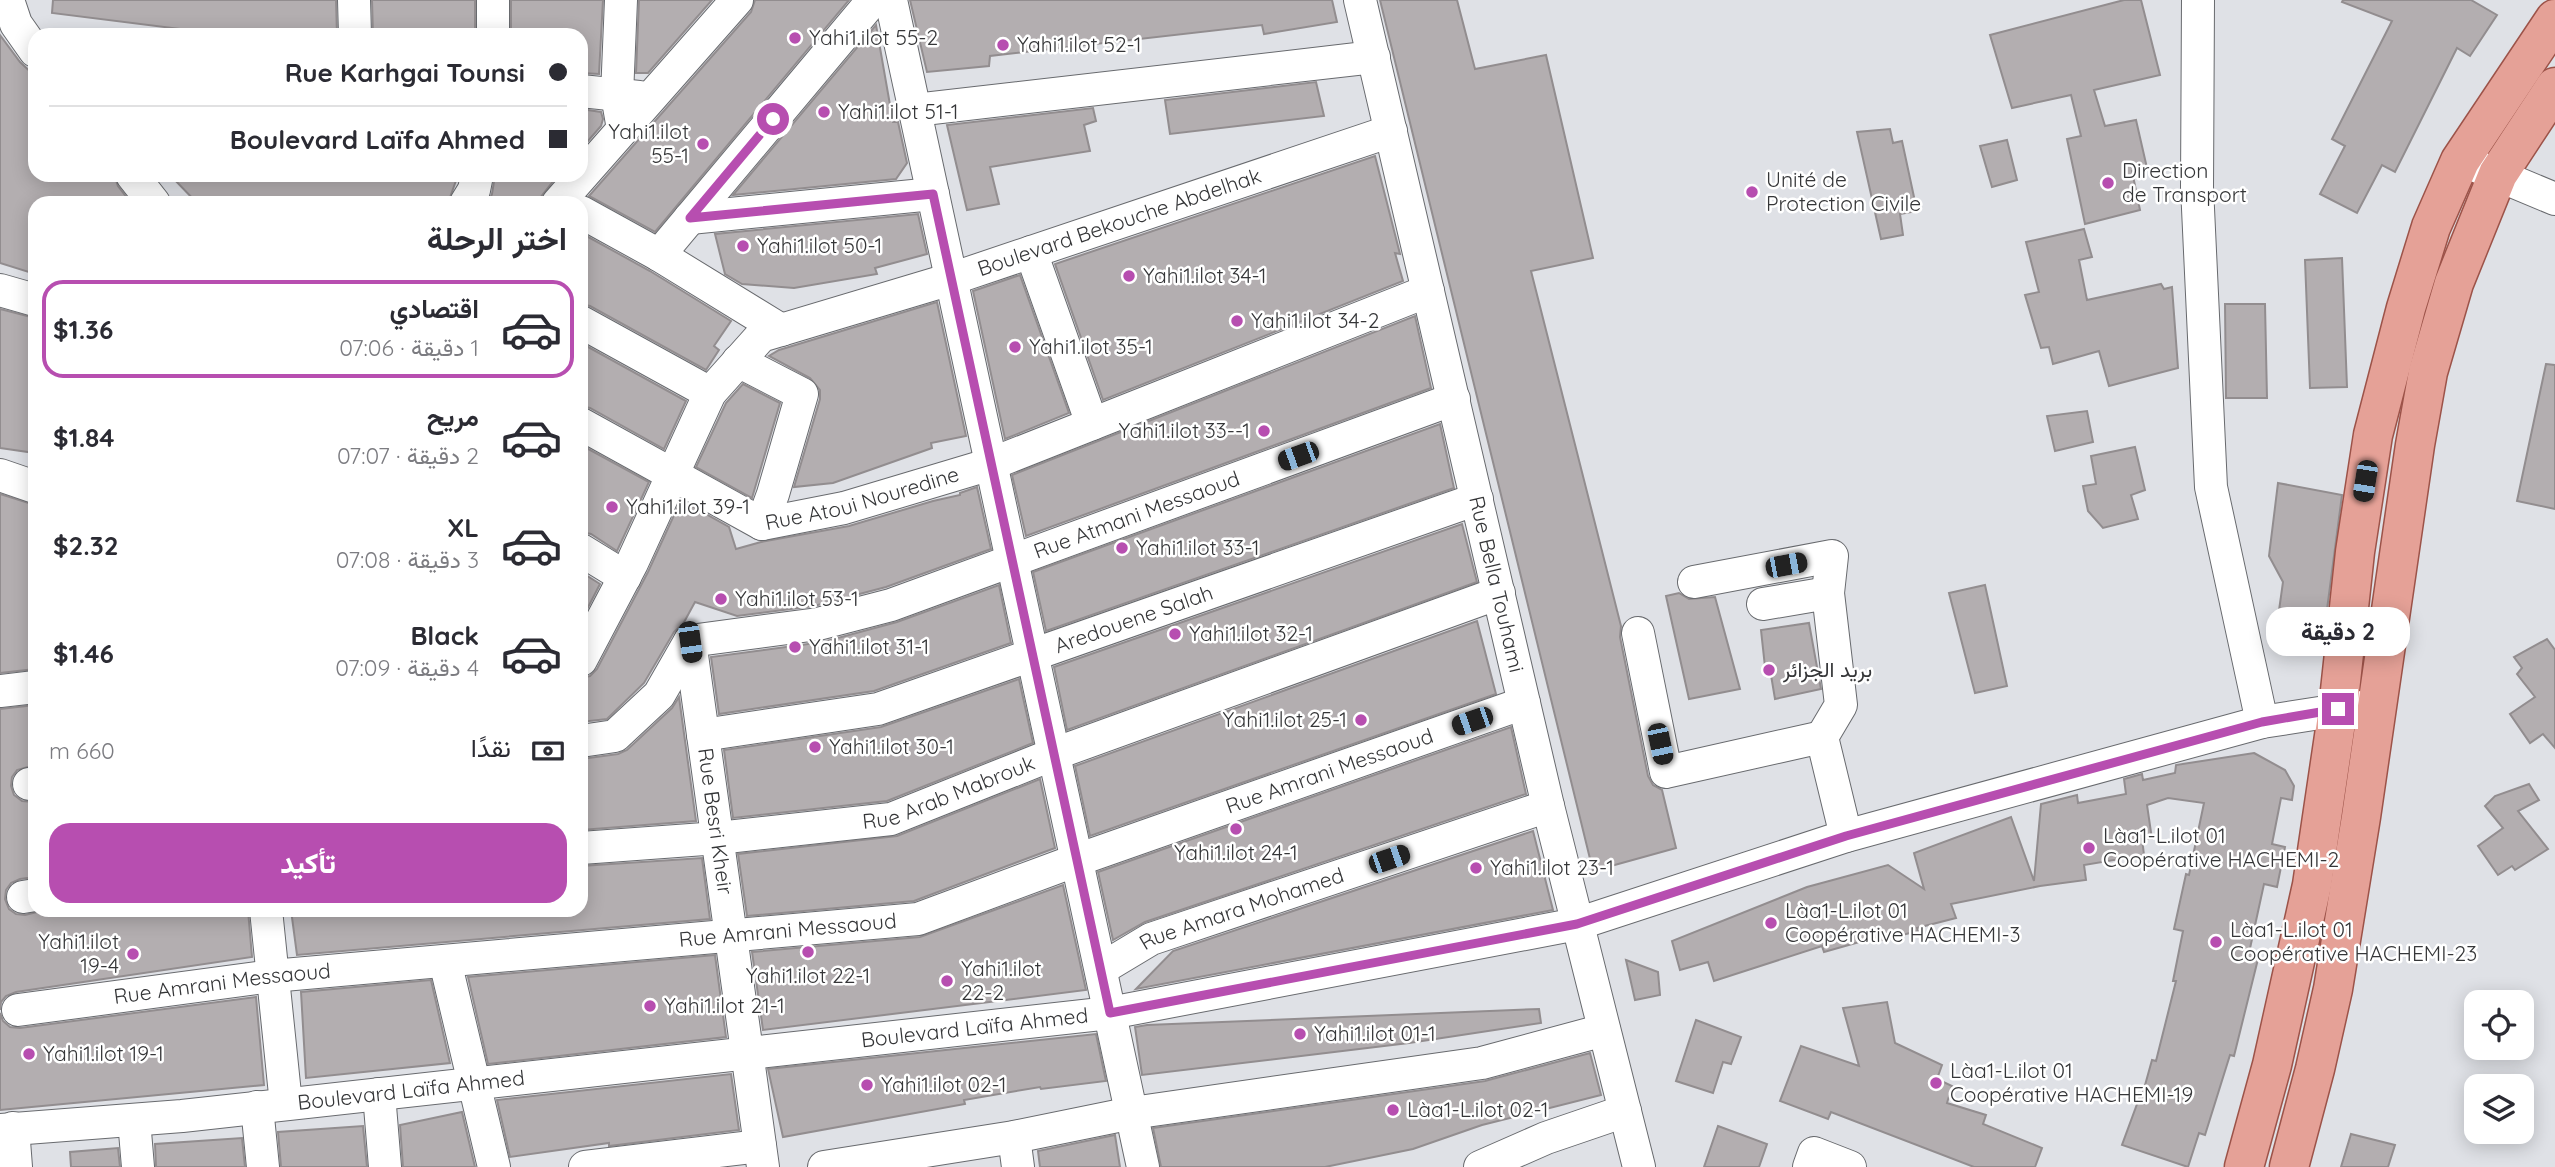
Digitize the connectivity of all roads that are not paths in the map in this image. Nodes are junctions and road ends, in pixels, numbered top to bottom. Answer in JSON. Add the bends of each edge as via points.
{"nodes":[{"id":1,"x":354,"y":0,"type":"edge"},
{"id":2,"x":493,"y":0,"type":"edge"},
{"id":3,"x":621,"y":0,"type":"edge"},
{"id":4,"x":737,"y":0,"type":"edge"},
{"id":5,"x":873,"y":0,"type":"edge"},
{"id":6,"x":891,"y":0,"type":"edge"},
{"id":7,"x":1360,"y":0,"type":"edge"},
{"id":8,"x":2198,"y":0,"type":"edge"},
{"id":9,"x":2555,"y":19,"type":"edge"},
{"id":10,"x":355,"y":28,"type":"edge"},
{"id":11,"x":493,"y":28,"type":"edge"},
{"id":12,"x":1374,"y":57,"type":"junction"},
{"id":13,"x":2555,"y":87,"type":"edge"},
{"id":14,"x":588,"y":92,"type":"edge"},
{"id":15,"x":617,"y":95,"type":"junction"},
{"id":16,"x":650,"y":98,"type":"junction"},
{"id":17,"x":915,"y":110,"type":"junction"},
{"id":18,"x":623,"y":129,"type":"junction"},
{"id":19,"x":1391,"y":131,"type":"junction"},
{"id":20,"x":2459,"y":161,"type":"junction"},
{"id":21,"x":2498,"y":174,"type":"junction"},
{"id":22,"x":588,"y":175,"type":"edge"},
{"id":23,"x":138,"y":182,"type":"edge"},
{"id":24,"x":583,"y":182,"type":"edge"},
{"id":25,"x":933,"y":194,"type":"junction"},
{"id":26,"x":148,"y":196,"type":"edge"},
{"id":27,"x":572,"y":196,"type":"edge"},
{"id":28,"x":2555,"y":199,"type":"edge"},
{"id":29,"x":588,"y":216,"type":"edge"},
{"id":30,"x":690,"y":218,"type":"junction"},
{"id":31,"x":1031,"y":253,"type":"junction"},
{"id":32,"x":659,"y":255,"type":"junction"},
{"id":33,"x":951,"y":279,"type":"junction"},
{"id":34,"x":0,"y":290,"type":"edge"},
{"id":35,"x":1428,"y":291,"type":"junction"},
{"id":36,"x":28,"y":298,"type":"edge"},
{"id":37,"x":588,"y":326,"type":"edge"},
{"id":38,"x":781,"y":330,"type":"junction"},
{"id":39,"x":738,"y":361,"type":"junction"},
{"id":40,"x":710,"y":393,"type":"junction"},
{"id":41,"x":1454,"y":399,"type":"junction"},
{"id":42,"x":1093,"y":424,"type":"junction"},
{"id":43,"x":588,"y":428,"type":"edge"},
{"id":44,"x":992,"y":464,"type":"junction"},
{"id":45,"x":0,"y":475,"type":"edge"},
{"id":46,"x":674,"y":475,"type":"junction"},
{"id":47,"x":28,"y":484,"type":"edge"},
{"id":48,"x":1477,"y":499,"type":"junction"},
{"id":49,"x":762,"y":524,"type":"junction"},
{"id":50,"x":588,"y":554,"type":"edge"},
{"id":51,"x":1013,"y":561,"type":"junction"},
{"id":52,"x":625,"y":577,"type":"junction"},
{"id":53,"x":1694,"y":582,"type":"dead end"},
{"id":54,"x":1499,"y":593,"type":"junction"},
{"id":55,"x":1828,"y":593,"type":"junction"},
{"id":56,"x":1763,"y":604,"type":"dead end"},
{"id":57,"x":1638,"y":633,"type":"dead end"},
{"id":58,"x":690,"y":642,"type":"junction"},
{"id":59,"x":588,"y":647,"type":"edge"},
{"id":60,"x":1033,"y":655,"type":"junction"},
{"id":61,"x":28,"y":688,"type":"edge"},
{"id":62,"x":0,"y":691,"type":"edge"},
{"id":63,"x":1524,"y":703,"type":"junction"},
{"id":64,"x":2377,"y":705,"type":"junction"},
{"id":65,"x":2338,"y":709,"type":"junction"},
{"id":66,"x":2262,"y":722,"type":"junction"},
{"id":67,"x":703,"y":735,"type":"junction"},
{"id":68,"x":1822,"y":737,"type":"junction"},
{"id":69,"x":588,"y":740,"type":"edge"},
{"id":70,"x":1054,"y":754,"type":"junction"},
{"id":71,"x":1548,"y":806,"type":"junction"},
{"id":72,"x":1846,"y":836,"type":"junction"},
{"id":73,"x":718,"y":838,"type":"junction"},
{"id":74,"x":588,"y":847,"type":"edge"},
{"id":75,"x":1077,"y":860,"type":"junction"},
{"id":76,"x":267,"y":917,"type":"edge"},
{"id":77,"x":1577,"y":924,"type":"junction"},
{"id":78,"x":731,"y":936,"type":"junction"},
{"id":79,"x":445,"y":961,"type":"junction"},
{"id":80,"x":1101,"y":969,"type":"junction"},
{"id":81,"x":272,"y":976,"type":"junction"},
{"id":82,"x":18,"y":1010,"type":"dead end"},
{"id":83,"x":1110,"y":1013,"type":"junction"},
{"id":84,"x":1604,"y":1030,"type":"junction"},
{"id":85,"x":747,"y":1052,"type":"junction"},
{"id":86,"x":474,"y":1083,"type":"junction"},
{"id":87,"x":379,"y":1094,"type":"junction"},
{"id":88,"x":272,"y":1106,"type":"junction"},
{"id":89,"x":1625,"y":1111,"type":"junction"},
{"id":90,"x":1132,"y":1113,"type":"junction"},
{"id":91,"x":134,"y":1119,"type":"junction"},
{"id":92,"x":6,"y":1129,"type":"edge"},
{"id":93,"x":1016,"y":1152,"type":"edge"},
{"id":94,"x":1544,"y":1152,"type":"edge"},
{"id":95,"x":762,"y":1156,"type":"edge"},
{"id":96,"x":16,"y":1167,"type":"edge"},
{"id":97,"x":138,"y":1167,"type":"edge"},
{"id":98,"x":263,"y":1167,"type":"edge"},
{"id":99,"x":385,"y":1167,"type":"edge"},
{"id":100,"x":494,"y":1167,"type":"edge"},
{"id":101,"x":585,"y":1167,"type":"edge"},
{"id":102,"x":824,"y":1167,"type":"edge"},
{"id":103,"x":1143,"y":1167,"type":"edge"},
{"id":104,"x":1480,"y":1167,"type":"edge"},
{"id":105,"x":1639,"y":1167,"type":"edge"},
{"id":106,"x":1809,"y":1167,"type":"edge"},
{"id":107,"x":1850,"y":1167,"type":"edge"},
{"id":108,"x":2244,"y":1167,"type":"edge"},
{"id":109,"x":2289,"y":1167,"type":"edge"}],
"edges":[{"from":1,"to":10,"type":"street"},
{"from":2,"to":11,"type":"street"},
{"from":3,"to":15,"type":"street"},
{"from":4,"to":16,"type":"street"},
{"from":5,"to":30,"type":"street"},
{"from":6,"to":17,"type":"street"},
{"from":7,"to":12,"type":"street","name":"Rue Bella Touhami"},
{"from":8,"to":66,"type":"street","via":[[2197,187],[2211,486]]},
{"from":9,"to":20,"type":"main road"},
{"from":12,"to":17,"type":"street"},
{"from":12,"to":19,"type":"street","name":"Rue Bella Touhami"},
{"from":13,"to":21,"type":"main road"},
{"from":14,"to":15,"type":"street"},
{"from":15,"to":16,"type":"street"},
{"from":15,"to":18,"type":"street"},
{"from":16,"to":18,"type":"street"},
{"from":17,"to":25,"type":"street"},
{"from":18,"to":22,"type":"street"},
{"from":19,"to":31,"type":"street","name":"Boulevard Bekouche Abdelhak"},
{"from":19,"to":35,"type":"street","name":"Rue Bella Touhami"},
{"from":20,"to":21,"type":"street"},
{"from":20,"to":65,"type":"main road","via":[[2431,227],[2372,435]]},
{"from":21,"to":28,"type":"street"},
{"from":21,"to":64,"type":"main road","via":[[2454,284],[2428,372]]},
{"from":23,"to":26,"type":"street"},
{"from":24,"to":27,"type":"street"},
{"from":25,"to":30,"type":"street"},
{"from":25,"to":33,"type":"street"},
{"from":29,"to":32,"type":"street"},
{"from":30,"to":32,"type":"street"},
{"from":31,"to":33,"type":"street","name":"Boulevard Bekouche Abdelhak"},
{"from":31,"to":42,"type":"street"},
{"from":32,"to":38,"type":"street"},
{"from":33,"to":38,"type":"street","name":"Boulevard Bekouche Abdelhak"},
{"from":33,"to":44,"type":"street"},
{"from":34,"to":36,"type":"street"},
{"from":35,"to":41,"type":"street","name":"Rue Bella Touhami"},
{"from":35,"to":42,"type":"street","name":"Rue Atoui Nouredine"},
{"from":37,"to":40,"type":"street"},
{"from":38,"to":39,"type":"street","name":"Boulevard Bekouche Abdelhak","via":[[761,336]]},
{"from":39,"to":40,"type":"street","name":"Boulevard Bekouche Abdelhak"},
{"from":39,"to":49,"type":"street","via":[[802,394]]},
{"from":40,"to":46,"type":"street","name":"Boulevard Bekouche Abdelhak"},
{"from":41,"to":48,"type":"street","name":"Rue Bella Touhami"},
{"from":41,"to":51,"type":"street","name":"Rue Atmani Messaoud"},
{"from":42,"to":44,"type":"street","name":"Rue Atoui Nouredine"},
{"from":43,"to":46,"type":"street","name":"Rue Atoui Nouredine"},
{"from":44,"to":49,"type":"street","name":"Rue Atoui Nouredine","via":[[844,508]]},
{"from":44,"to":51,"type":"street"},
{"from":45,"to":47,"type":"street"},
{"from":46,"to":49,"type":"street","name":"Rue Atoui Nouredine"},
{"from":46,"to":52,"type":"street","name":"Boulevard Bekouche Abdelhak"},
{"from":48,"to":54,"type":"street","name":"Rue Bella Touhami"},
{"from":48,"to":60,"type":"street","name":"Aredouene Salah"},
{"from":50,"to":52,"type":"street"},
{"from":51,"to":58,"type":"street","name":"Rue Atmani Messaoud","via":[[818,624]]},
{"from":51,"to":60,"type":"street"},
{"from":52,"to":59,"type":"street","name":"Boulevard Bekouche Abdelhak"},
{"from":53,"to":55,"type":"street","via":[[1832,555]]},
{"from":54,"to":63,"type":"street","name":"Rue Bella Touhami"},
{"from":54,"to":70,"type":"street","name":"Rue Arab Mabrouk"},
{"from":55,"to":56,"type":"street"},
{"from":55,"to":68,"type":"street","via":[[1841,705]]},
{"from":57,"to":68,"type":"street","via":[[1666,772]]},
{"from":58,"to":67,"type":"street","name":"Rue Besri Kheir"},
{"from":58,"to":69,"type":"street","via":[[659,695],[615,736]]},
{"from":60,"to":67,"type":"street","name":"Aredouene Salah","via":[[878,709]]},
{"from":60,"to":70,"type":"street"},
{"from":61,"to":62,"type":"street"},
{"from":63,"to":71,"type":"street","name":"Rue Bella Touhami"},
{"from":63,"to":75,"type":"street","name":"Rue Amrani Messaoud"},
{"from":64,"to":65,"type":"street","name":"Boulevard Laïfa Ahmed"},
{"from":64,"to":109,"type":"main road","via":[[2333,989]]},
{"from":65,"to":66,"type":"street","name":"Boulevard Laïfa Ahmed"},
{"from":65,"to":108,"type":"main road","via":[[2312,885]]},
{"from":66,"to":72,"type":"street","name":"Boulevard Laïfa Ahmed"},
{"from":67,"to":73,"type":"street","name":"Rue Besri Kheir"},
{"from":68,"to":72,"type":"street"},
{"from":70,"to":73,"type":"street","name":"Rue Arab Mabrouk","via":[[891,819]]},
{"from":70,"to":75,"type":"street"},
{"from":71,"to":77,"type":"street","name":"Rue Bella Touhami"},
{"from":71,"to":80,"type":"street","name":"Rue Amara Mohamed","via":[[1151,939]]},
{"from":72,"to":77,"type":"street","name":"Boulevard Laïfa Ahmed"},
{"from":73,"to":74,"type":"street","name":"Rue Arab Mabrouk"},
{"from":73,"to":78,"type":"street","name":"Rue Besri Kheir"},
{"from":75,"to":78,"type":"street","name":"Rue Amrani Messaoud","via":[[918,919]]},
{"from":75,"to":80,"type":"street"},
{"from":76,"to":81,"type":"street"},
{"from":77,"to":83,"type":"street","name":"Boulevard Laïfa Ahmed"},
{"from":77,"to":84,"type":"street","name":"Rue Bella Touhami"},
{"from":78,"to":79,"type":"street","name":"Rue Amrani Messaoud"},
{"from":78,"to":85,"type":"street","name":"Rue Besri Kheir"},
{"from":79,"to":81,"type":"street","name":"Rue Amrani Messaoud"},
{"from":79,"to":86,"type":"street"},
{"from":80,"to":83,"type":"street"},
{"from":81,"to":82,"type":"street","name":"Rue Amrani Messaoud"},
{"from":81,"to":88,"type":"street"},
{"from":83,"to":85,"type":"street","name":"Boulevard Laïfa Ahmed"},
{"from":83,"to":90,"type":"street"},
{"from":84,"to":89,"type":"street","name":"Rue Bella Touhami"},
{"from":84,"to":90,"type":"street","via":[[1482,1063]]},
{"from":85,"to":86,"type":"street","name":"Boulevard Laïfa Ahmed"},
{"from":85,"to":95,"type":"street","name":"Rue Besri Kheir"},
{"from":86,"to":87,"type":"street","name":"Boulevard Laïfa Ahmed"},
{"from":86,"to":100,"type":"street"},
{"from":87,"to":88,"type":"street","name":"Boulevard Laïfa Ahmed"},
{"from":87,"to":99,"type":"street"},
{"from":88,"to":91,"type":"street","name":"Boulevard Laïfa Ahmed"},
{"from":88,"to":98,"type":"street"},
{"from":89,"to":94,"type":"street"},
{"from":89,"to":105,"type":"street","name":"Rue Bella Touhami"},
{"from":90,"to":93,"type":"street"},
{"from":90,"to":103,"type":"street"},
{"from":91,"to":92,"type":"street","name":"Boulevard Laïfa Ahmed"},
{"from":91,"to":97,"type":"street"},
{"from":92,"to":96,"type":"street"},
{"from":93,"to":102,"type":"street"},
{"from":94,"to":104,"type":"street"},
{"from":95,"to":101,"type":"street"},
{"from":106,"to":107,"type":"street","via":[[1814,1153]]}]}
